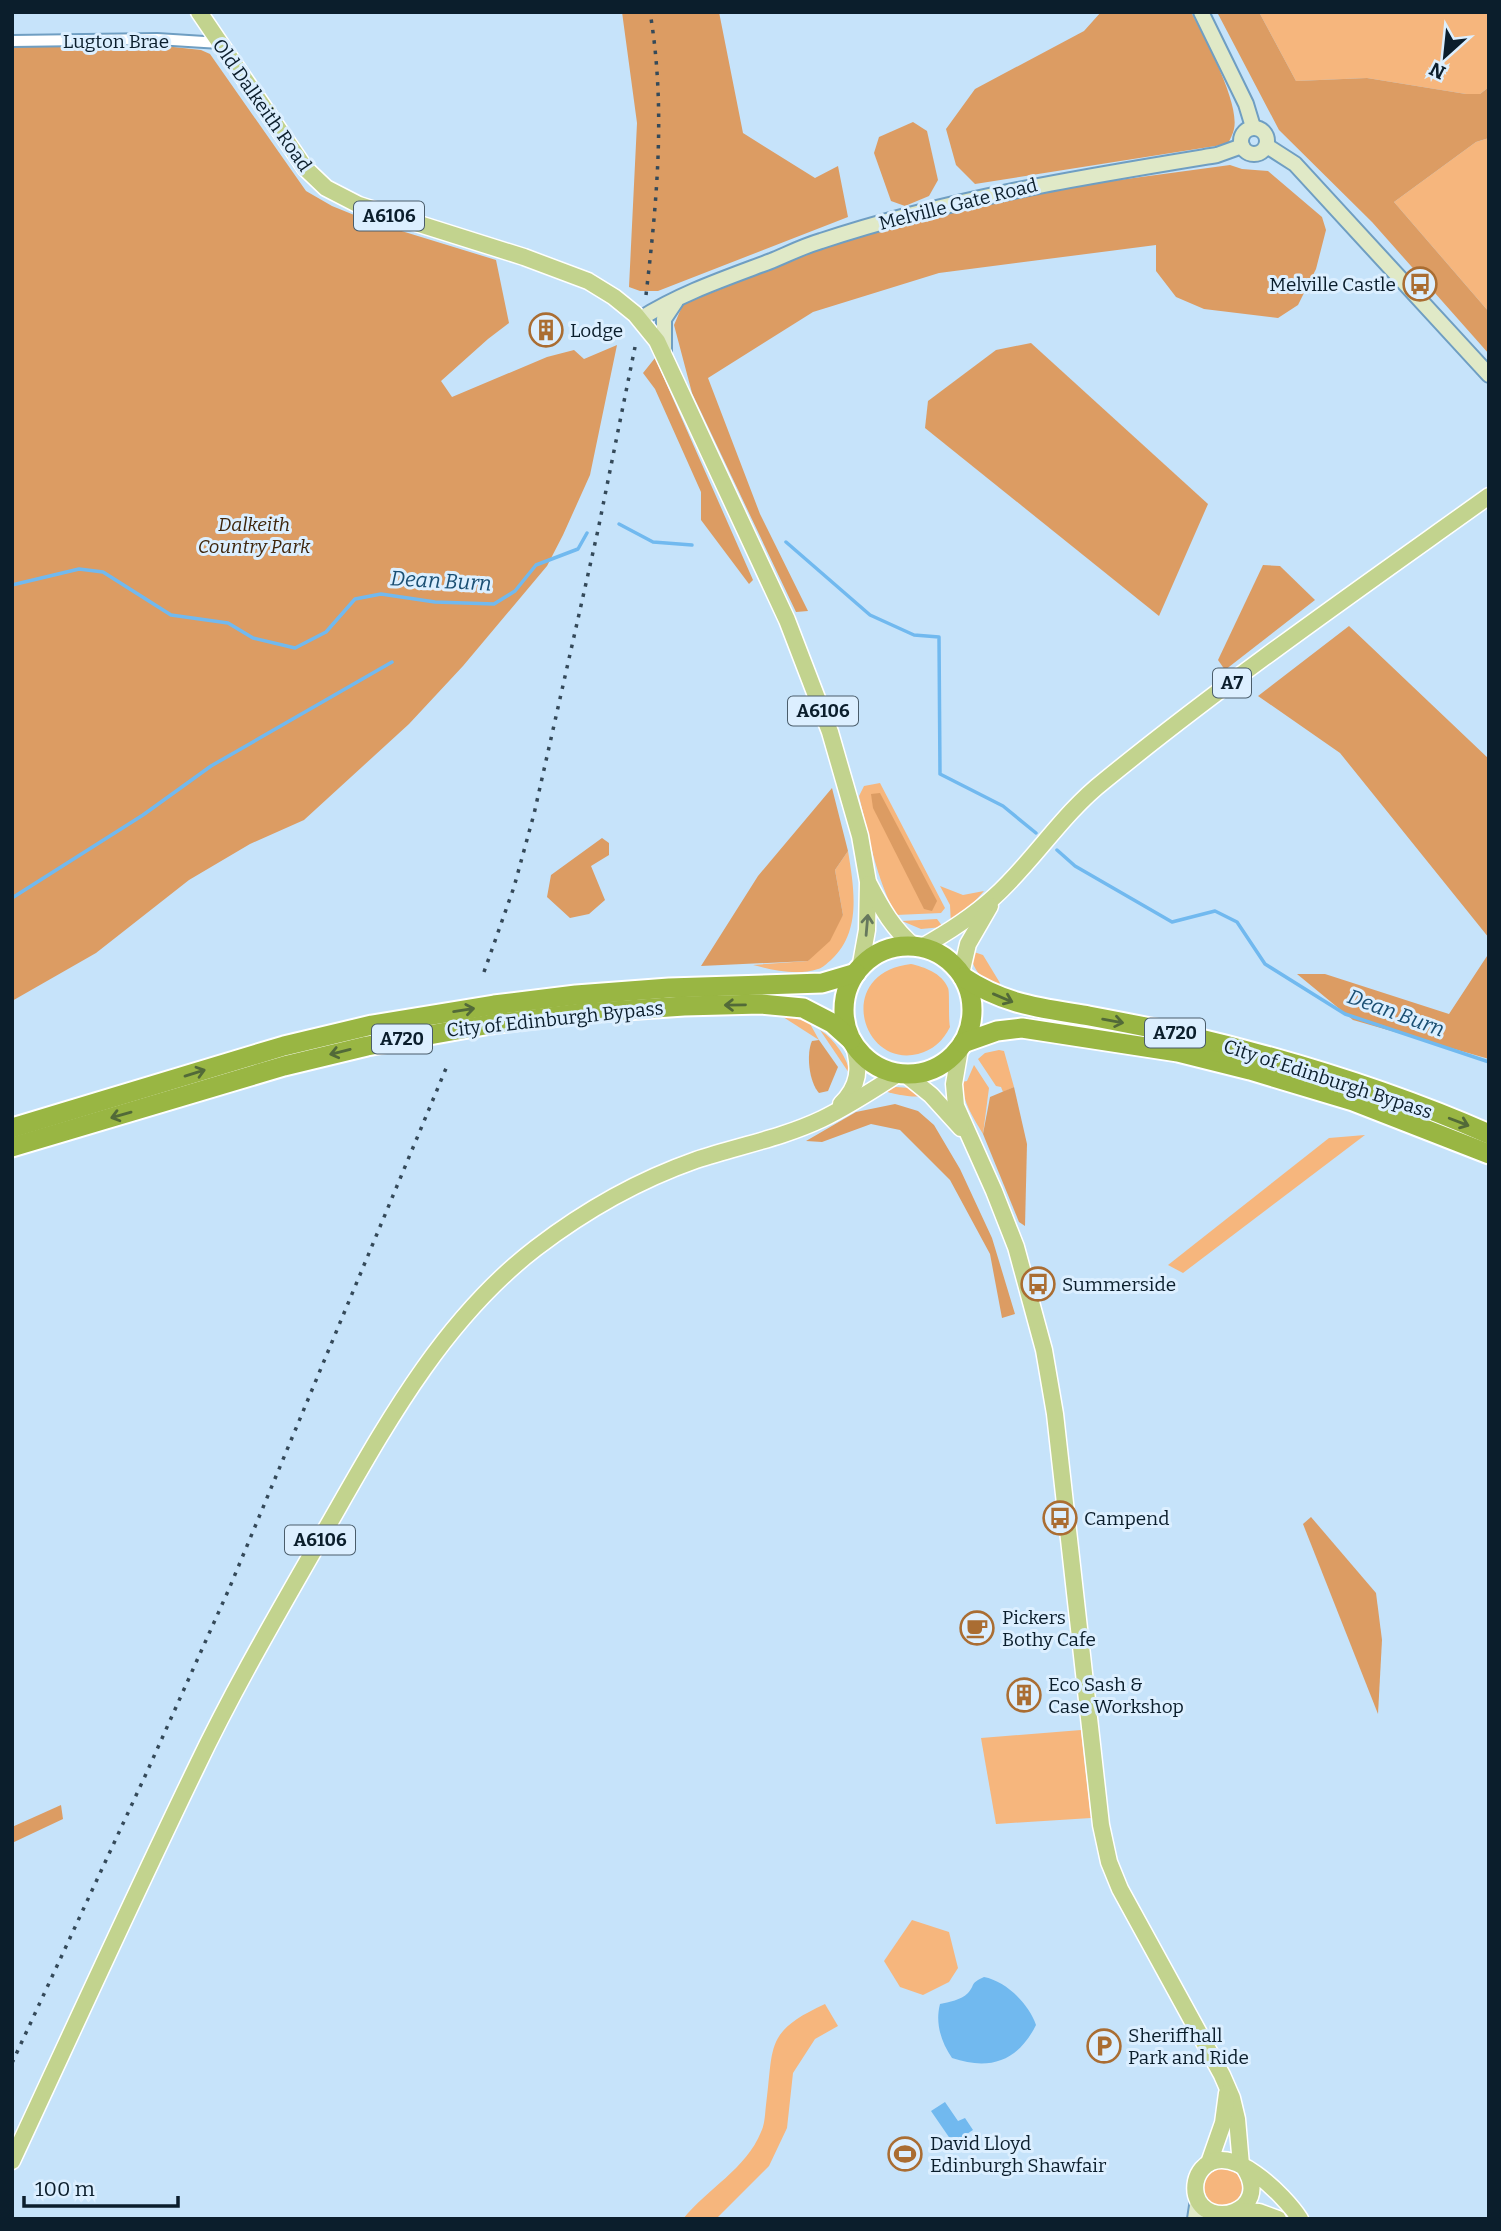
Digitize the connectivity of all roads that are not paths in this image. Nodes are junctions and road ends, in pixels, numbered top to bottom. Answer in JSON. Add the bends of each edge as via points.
{"nodes":[{"id":1,"x":199,"y":12,"type":"edge"},
{"id":2,"x":1201,"y":12,"type":"edge"},
{"id":3,"x":12,"y":41,"type":"edge"},
{"id":4,"x":220,"y":43,"type":"junction"},
{"id":5,"x":1253,"y":127,"type":"junction"},
{"id":6,"x":1242,"y":146,"type":"junction"},
{"id":7,"x":1267,"y":146,"type":"junction"},
{"id":8,"x":683,"y":296,"type":"junction"},
{"id":9,"x":640,"y":318,"type":"junction"},
{"id":10,"x":665,"y":354,"type":"junction"},
{"id":11,"x":1489,"y":376,"type":"edge"},
{"id":12,"x":1489,"y":496,"type":"edge"},
{"id":13,"x":868,"y":882,"type":"junction"},
{"id":14,"x":996,"y":895,"type":"junction"},
{"id":15,"x":917,"y":947,"type":"junction"},
{"id":16,"x":858,"y":971,"type":"junction"},
{"id":17,"x":962,"y":976,"type":"junction"},
{"id":18,"x":852,"y":1042,"type":"junction"},
{"id":19,"x":962,"y":1046,"type":"junction"},
{"id":20,"x":901,"y":1074,"type":"junction"},
{"id":21,"x":832,"y":1113,"type":"junction"},
{"id":22,"x":12,"y":1128,"type":"edge"},
{"id":23,"x":1489,"y":1134,"type":"edge"},
{"id":24,"x":968,"y":1135,"type":"junction"},
{"id":25,"x":12,"y":1147,"type":"edge"},
{"id":26,"x":1489,"y":1154,"type":"edge"},
{"id":27,"x":1228,"y":2087,"type":"junction"},
{"id":28,"x":1238,"y":2136,"type":"junction"},
{"id":29,"x":12,"y":2161,"type":"edge"},
{"id":30,"x":1209,"y":2163,"type":"junction"},
{"id":31,"x":1243,"y":2167,"type":"junction"},
{"id":32,"x":1268,"y":2183,"type":"junction"},
{"id":33,"x":1198,"y":2199,"type":"junction"},
{"id":34,"x":1229,"y":2215,"type":"edge"},
{"id":35,"x":1195,"y":2219,"type":"edge"},
{"id":36,"x":1278,"y":2219,"type":"edge"},
{"id":37,"x":1300,"y":2219,"type":"edge"}],
"edges":[{"from":1,"to":4,"type":"main road","name":"Old Dalkeith Road","number":"A6106"},
{"from":2,"to":5,"type":"street"},
{"from":3,"to":4,"type":"street","name":"Lugton Brae"},
{"from":4,"to":9,"type":"main road","name":"Old Dalkeith Road","number":"A6106","via":[[304,168],[326,188],[374,211],[571,274],[602,289]]},
{"from":5,"to":6,"type":"street","via":[[1241,137]]},
{"from":5,"to":7,"type":"street","via":[[1266,134]]},
{"from":6,"to":7,"type":"street","via":[[1256,155]]},
{"from":6,"to":8,"type":"street","name":"Melville Gate Road","via":[[1217,155],[1076,177],[930,208],[818,241]]},
{"from":7,"to":11,"type":"street","via":[[1295,163]]},
{"from":8,"to":9,"type":"street","name":"Melville Gate Road"},
{"from":8,"to":10,"type":"street","via":[[664,319]]},
{"from":9,"to":10,"type":"main road","number":"A6106"},
{"from":10,"to":13,"type":"main road","number":"A6106","via":[[797,644],[845,780]]},
{"from":12,"to":14,"type":"main road","number":"A7","via":[[1101,783]]},
{"from":13,"to":15,"type":"main road","number":"A6106","via":[[898,933]]},
{"from":16,"to":13,"type":"main road","number":"A6106","one_way":true,"via":[[867,930]]},
{"from":14,"to":15,"type":"main road","number":"A7","via":[[957,927]]},
{"from":14,"to":17,"type":"main road","number":"A7","via":[[968,944]]},
{"from":15,"to":16,"type":"highway","via":[[887,950]]},
{"from":15,"to":17,"type":"highway","via":[[941,955]]},
{"from":16,"to":18,"type":"highway","via":[[845,999]]},
{"from":22,"to":16,"type":"highway","name":"City of Edinburgh Bypass","number":"A720","one_way":true,"via":[[263,1052],[372,1025],[576,995],[822,983]]},
{"from":17,"to":19,"type":"highway","via":[[972,1010]]},
{"from":17,"to":23,"type":"highway","name":"City of Edinburgh Bypass","number":"A720","one_way":true,"via":[[1016,1003],[1142,1026],[1302,1067]]},
{"from":18,"to":20,"type":"highway","via":[[874,1065]]},
{"from":18,"to":21,"type":"main road","number":"A6106","via":[[858,1059],[856,1083]]},
{"from":18,"to":25,"type":"highway","name":"City of Edinburgh Bypass","number":"A720","one_way":true,"via":[[832,1023],[803,1008],[761,1004],[582,1013],[491,1024],[284,1066]]},
{"from":19,"to":20,"type":"highway","via":[[940,1066]]},
{"from":19,"to":24,"type":"main road","via":[[955,1067],[955,1095]]},
{"from":19,"to":26,"type":"highway","name":"City of Edinburgh Bypass","number":"A720","via":[[998,1031],[1022,1028],[1178,1052],[1353,1101]]},
{"from":20,"to":21,"type":"main road","number":"A6106"},
{"from":20,"to":24,"type":"main road","via":[[931,1094]]},
{"from":21,"to":29,"type":"main road","number":"A6106","via":[[687,1164],[605,1203],[532,1251],[451,1332],[388,1423],[255,1653],[191,1778]]},
{"from":24,"to":27,"type":"main road","via":[[1016,1247],[1044,1350],[1109,1862]]},
{"from":27,"to":28,"type":"main road"},
{"from":27,"to":30,"type":"main road","via":[[1223,2123]]},
{"from":28,"to":31,"type":"main road"},
{"from":28,"to":32,"type":"main road"},
{"from":30,"to":31,"type":"main road","via":[[1231,2160]]},
{"from":30,"to":33,"type":"main road","via":[[1198,2175]]},
{"from":31,"to":32,"type":"main road"},
{"from":31,"to":34,"type":"main road","via":[[1252,2187],[1247,2205]]},
{"from":32,"to":37,"type":"main road"},
{"from":33,"to":34,"type":"main road","via":[[1209,2212]]},
{"from":33,"to":35,"type":"street"},
{"from":34,"to":36,"type":"main road","via":[[1259,2213]]}]}
